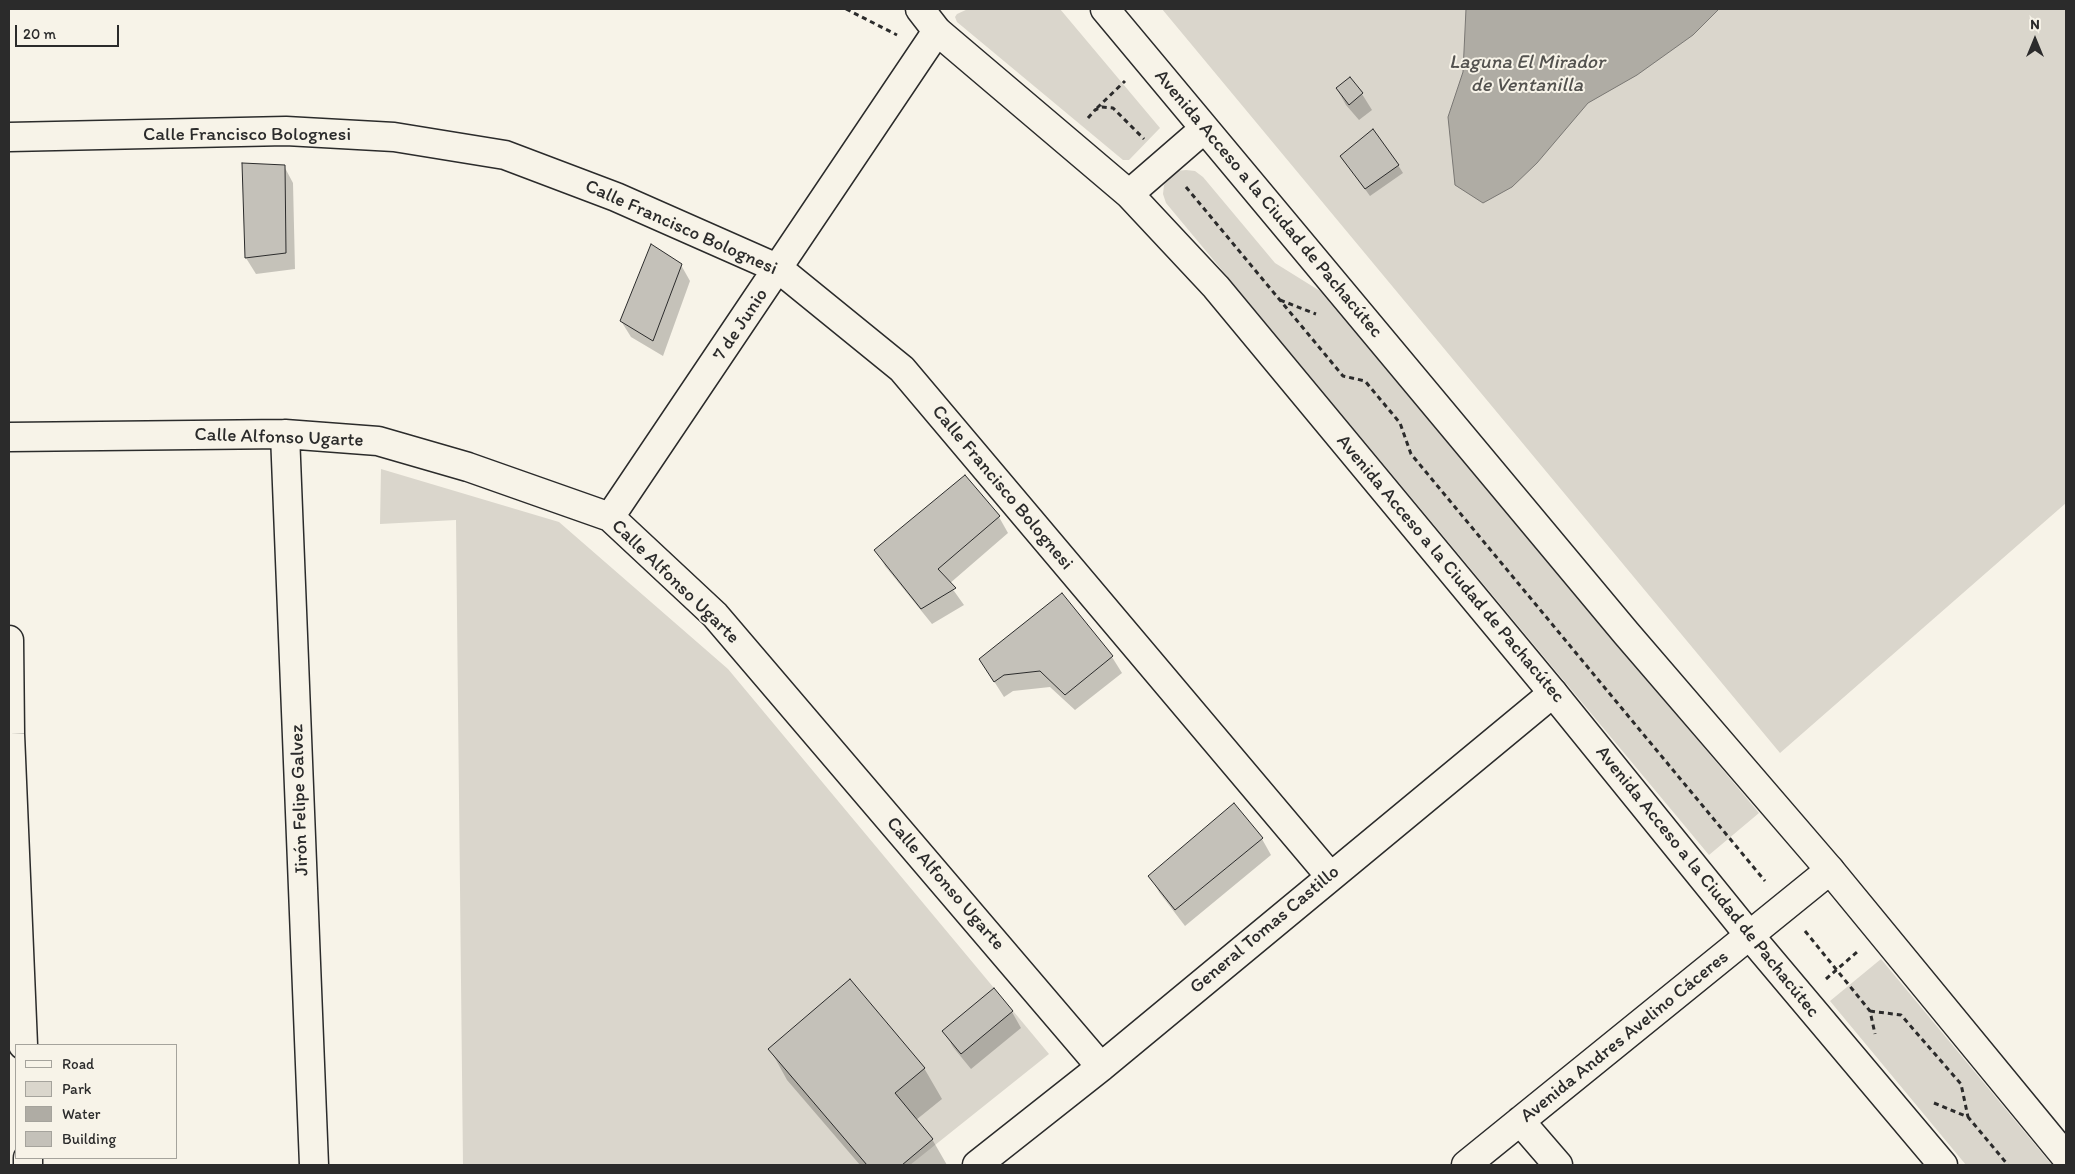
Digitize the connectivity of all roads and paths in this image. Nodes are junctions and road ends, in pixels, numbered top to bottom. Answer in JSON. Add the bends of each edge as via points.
{"nodes":[{"id":1,"x":920,"y":9,"type":"edge"},
{"id":2,"x":1106,"y":9,"type":"edge"},
{"id":3,"x":937,"y":31,"type":"junction"},
{"id":4,"x":1149,"y":62,"type":"junction"},
{"id":5,"x":1095,"y":110,"type":"junction"},
{"id":6,"x":1083,"y":124,"type":"dead end"},
{"id":7,"x":1204,"y":129,"type":"junction"},
{"id":8,"x":9,"y":137,"type":"edge"},
{"id":9,"x":1165,"y":162,"type":"junction"},
{"id":10,"x":1129,"y":194,"type":"junction"},
{"id":11,"x":779,"y":269,"type":"junction"},
{"id":12,"x":285,"y":434,"type":"junction"},
{"id":13,"x":9,"y":437,"type":"edge"},
{"id":14,"x":610,"y":518,"type":"junction"},
{"id":15,"x":9,"y":640,"type":"edge"},
{"id":16,"x":1553,"y":693,"type":"junction"},
{"id":17,"x":10,"y":734,"type":"edge"},
{"id":18,"x":1830,"y":870,"type":"junction"},
{"id":19,"x":1330,"y":876,"type":"junction"},
{"id":20,"x":1785,"y":907,"type":"junction"},
{"id":21,"x":1881,"y":932,"type":"junction"},
{"id":22,"x":1750,"y":936,"type":"junction"},
{"id":23,"x":1836,"y":970,"type":"junction"},
{"id":24,"x":1802,"y":998,"type":"junction"},
{"id":25,"x":1870,"y":1010,"type":"junction"},
{"id":26,"x":1876,"y":1038,"type":"dead end"},
{"id":27,"x":23,"y":1044,"type":"edge"},
{"id":28,"x":1101,"y":1067,"type":"junction"},
{"id":29,"x":1931,"y":1102,"type":"dead end"},
{"id":30,"x":1968,"y":1117,"type":"junction"},
{"id":31,"x":1520,"y":1121,"type":"junction"},
{"id":32,"x":2066,"y":1157,"type":"edge"},
{"id":33,"x":314,"y":1165,"type":"edge"},
{"id":34,"x":977,"y":1165,"type":"edge"},
{"id":35,"x":1466,"y":1165,"type":"edge"},
{"id":36,"x":1558,"y":1165,"type":"edge"},
{"id":37,"x":1943,"y":1165,"type":"edge"},
{"id":38,"x":2008,"y":1165,"type":"edge"}],
"edges":[{"from":1,"to":3,"type":"street","name":"Avenida Acceso a la Ciudad de Pachacútec"},
{"from":2,"to":4,"type":"street","name":"Avenida Acceso a la Ciudad de Pachacútec"},
{"from":3,"to":10,"type":"street","name":"Avenida Acceso a la Ciudad de Pachacútec"},
{"from":3,"to":11,"type":"street","name":"7 de Junio"},
{"from":4,"to":5,"type":"path"},
{"from":4,"to":7,"type":"street","name":"Avenida Acceso a la Ciudad de Pachacútec"},
{"from":5,"to":6,"type":"path"},
{"from":5,"to":9,"type":"path","via":[[1114,108]]},
{"from":7,"to":9,"type":"street"},
{"from":7,"to":18,"type":"street","name":"Avenida Acceso a la Ciudad de Pachacútec","via":[[1626,633]]},
{"from":8,"to":11,"type":"street","name":"Calle Francisco Bolognesi","via":[[286,131],[394,137],[504,155],[616,197]]},
{"from":9,"to":10,"type":"street"},
{"from":9,"to":20,"type":"path","via":[[1344,376],[1365,381],[1400,423],[1410,454]]},
{"from":10,"to":16,"type":"street","name":"Avenida Acceso a la Ciudad de Pachacútec","via":[[1216,287]]},
{"from":11,"to":14,"type":"street","name":"7 de Junio"},
{"from":11,"to":19,"type":"street","name":"Calle Francisco Bolognesi","via":[[902,369]]},
{"from":12,"to":13,"type":"street","name":"Calle Alfonso Ugarte"},
{"from":12,"to":14,"type":"street","name":"Calle Alfonso Ugarte","via":[[378,441],[468,467]]},
{"from":12,"to":33,"type":"street","name":"Jirón Felipe Galvez"},
{"from":14,"to":28,"type":"street","name":"Calle Alfonso Ugarte","via":[[715,615]]},
{"from":15,"to":17,"type":"street"},
{"from":16,"to":19,"type":"street","name":"General Tomas Castillo"},
{"from":16,"to":22,"type":"street","name":"Avenida Acceso a la Ciudad de Pachacútec"},
{"from":17,"to":27,"type":"street"},
{"from":18,"to":20,"type":"street","name":"Avenida Andres Avelino Cáceres"},
{"from":18,"to":21,"type":"street","name":"Avenida Acceso a la Ciudad de Pachacútec"},
{"from":19,"to":28,"type":"street","name":"General Tomas Castillo"},
{"from":20,"to":22,"type":"street","name":"Avenida Andres Avelino Cáceres"},
{"from":20,"to":23,"type":"path"},
{"from":21,"to":23,"type":"path"},
{"from":21,"to":32,"type":"street","name":"Avenida Acceso a la Ciudad de Pachacútec"},
{"from":22,"to":24,"type":"street","name":"Avenida Acceso a la Ciudad de Pachacútec"},
{"from":22,"to":31,"type":"street","name":"Avenida Andres Avelino Cáceres"},
{"from":23,"to":24,"type":"path"},
{"from":23,"to":25,"type":"path"},
{"from":24,"to":37,"type":"street","name":"Avenida Acceso a la Ciudad de Pachacútec"},
{"from":25,"to":26,"type":"path"},
{"from":25,"to":30,"type":"path","via":[[1901,1015],[1961,1084]]},
{"from":28,"to":34,"type":"street","name":"General Tomas Castillo"},
{"from":29,"to":30,"type":"path"},
{"from":30,"to":38,"type":"path"},
{"from":31,"to":35,"type":"street","name":"Avenida Andres Avelino Cáceres"},
{"from":31,"to":36,"type":"street"}]}
